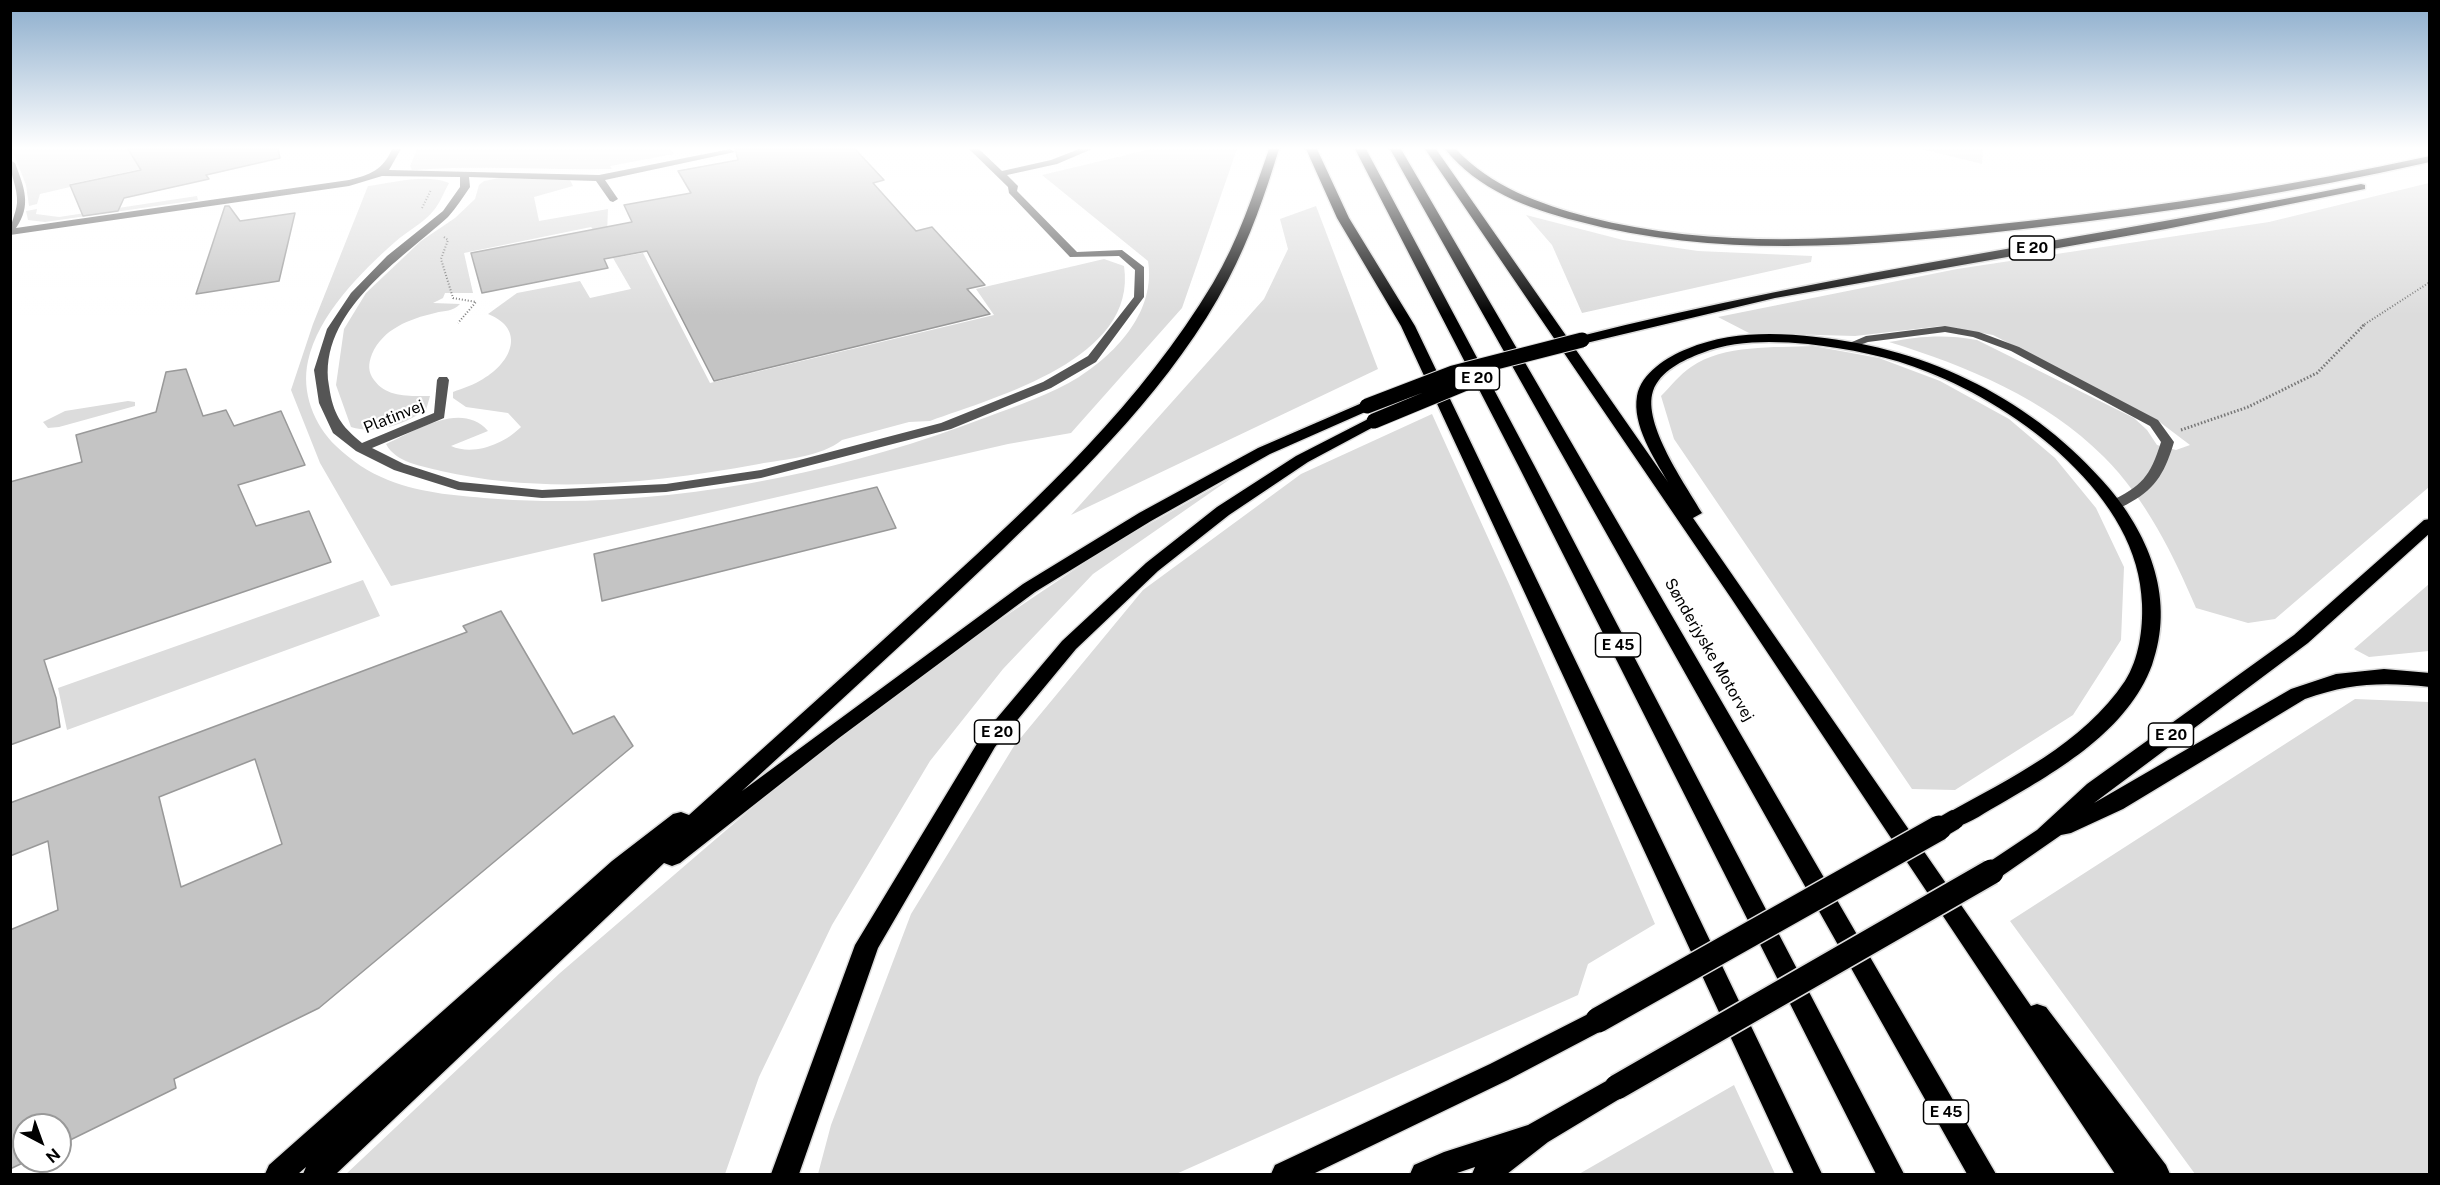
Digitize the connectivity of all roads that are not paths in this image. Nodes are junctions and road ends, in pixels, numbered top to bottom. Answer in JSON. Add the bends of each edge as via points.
{"nodes":[{"id":1,"x":21,"y":204,"type":"edge"},
{"id":2,"x":199,"y":204,"type":"edge"},
{"id":3,"x":452,"y":204,"type":"edge"},
{"id":4,"x":1023,"y":204,"type":"edge"},
{"id":5,"x":1256,"y":204,"type":"edge"},
{"id":6,"x":1338,"y":204,"type":"edge"},
{"id":7,"x":1389,"y":204,"type":"edge"},
{"id":8,"x":1427,"y":204,"type":"edge"},
{"id":9,"x":1468,"y":204,"type":"edge"},
{"id":10,"x":1534,"y":204,"type":"edge"},
{"id":11,"x":2193,"y":204,"type":"edge"},
{"id":12,"x":2277,"y":204,"type":"edge"},
{"id":13,"x":10,"y":231,"type":"edge"},
{"id":14,"x":1851,"y":345,"type":"junction"},
{"id":15,"x":443,"y":380,"type":"dead end"},
{"id":16,"x":1371,"y":414,"type":"junction"},
{"id":17,"x":360,"y":448,"type":"junction"},
{"id":18,"x":2114,"y":505,"type":"junction"},
{"id":19,"x":2430,"y":524,"type":"edge"},
{"id":20,"x":1737,"y":594,"type":"junction"},
{"id":21,"x":2430,"y":680,"type":"edge"},
{"id":22,"x":792,"y":734,"type":"junction"},
{"id":23,"x":1884,"y":809,"type":"junction"},
{"id":24,"x":2045,"y":836,"type":"junction"},
{"id":25,"x":552,"y":951,"type":"junction"},
{"id":26,"x":1539,"y":1133,"type":"junction"},
{"id":27,"x":279,"y":1174,"type":"edge"},
{"id":28,"x":317,"y":1174,"type":"edge"},
{"id":29,"x":785,"y":1174,"type":"edge"},
{"id":30,"x":1285,"y":1174,"type":"edge"},
{"id":31,"x":1424,"y":1174,"type":"edge"},
{"id":32,"x":1486,"y":1174,"type":"edge"},
{"id":33,"x":1808,"y":1174,"type":"edge"},
{"id":34,"x":1890,"y":1174,"type":"edge"},
{"id":35,"x":1982,"y":1174,"type":"edge"},
{"id":36,"x":2131,"y":1174,"type":"edge"},
{"id":37,"x":2156,"y":1174,"type":"edge"}],
"edges":[{"from":1,"to":13,"type":"street","via":[[21,215]]},
{"from":2,"to":13,"type":"street"},
{"from":3,"to":17,"type":"street","via":[[355,295],[333,329],[320,370],[325,403],[338,430]]},
{"from":4,"to":17,"type":"street","via":[[1074,255],[1122,253],[1140,269],[1139,297],[1092,359],[1047,385],[946,426],[760,474],[666,488],[542,494],[458,486],[399,467]]},
{"from":5,"to":22,"type":"highway","via":[[1238,250],[1203,308],[1156,375],[1052,495]]},
{"from":6,"to":33,"type":"highway","via":[[1413,337]]},
{"from":7,"to":34,"type":"highway","number":"E 45"},
{"from":8,"to":35,"type":"highway","name":"Sønderjyske Motorvej","number":"E 45"},
{"from":9,"to":20,"type":"highway"},
{"from":10,"to":11,"type":"highway","via":[[1580,219],[1668,237],[1766,243],[1898,238]]},
{"from":12,"to":16,"type":"highway","number":"E 20","bridge":true,"via":[[1786,291],[1633,326]]},
{"from":14,"to":18,"type":"highway","via":[[1931,367],[2011,408],[2079,462]]},
{"from":14,"to":18,"type":"street","via":[[1866,339],[1945,329],[1975,334],[2015,349],[2154,423],[2168,442],[2160,470],[2146,489]]},
{"from":14,"to":20,"type":"highway","via":[[1774,337],[1722,342],[1671,362],[1649,384],[1644,399],[1647,421]]},
{"from":15,"to":17,"type":"street","name":"Platinvej","via":[[440,416]]},
{"from":16,"to":25,"type":"highway","via":[[1264,452],[1145,517],[1029,588],[832,733]]},
{"from":16,"to":29,"type":"highway","number":"E 20","via":[[1223,511],[1152,567],[1069,645],[988,742],[867,945]]},
{"from":18,"to":30,"type":"highway","bridge":true,"via":[[2143,556],[2151,591],[2151,629],[2135,680],[2099,724],[2055,759],[1954,820],[1598,1020]]},
{"from":19,"to":24,"type":"highway","number":"E 20","via":[[2301,639],[2095,790]]},
{"from":20,"to":23,"type":"highway"},
{"from":21,"to":24,"type":"highway","via":[[2384,676],[2336,681],[2298,694],[2115,803]]},
{"from":22,"to":25,"type":"highway"},
{"from":22,"to":27,"type":"highway","via":[[620,867]]},
{"from":23,"to":36,"type":"highway"},
{"from":23,"to":37,"type":"highway"},
{"from":24,"to":26,"type":"highway","bridge":true,"via":[[1991,872]]},
{"from":25,"to":28,"type":"highway"},
{"from":26,"to":31,"type":"highway"},
{"from":26,"to":32,"type":"highway"}]}
